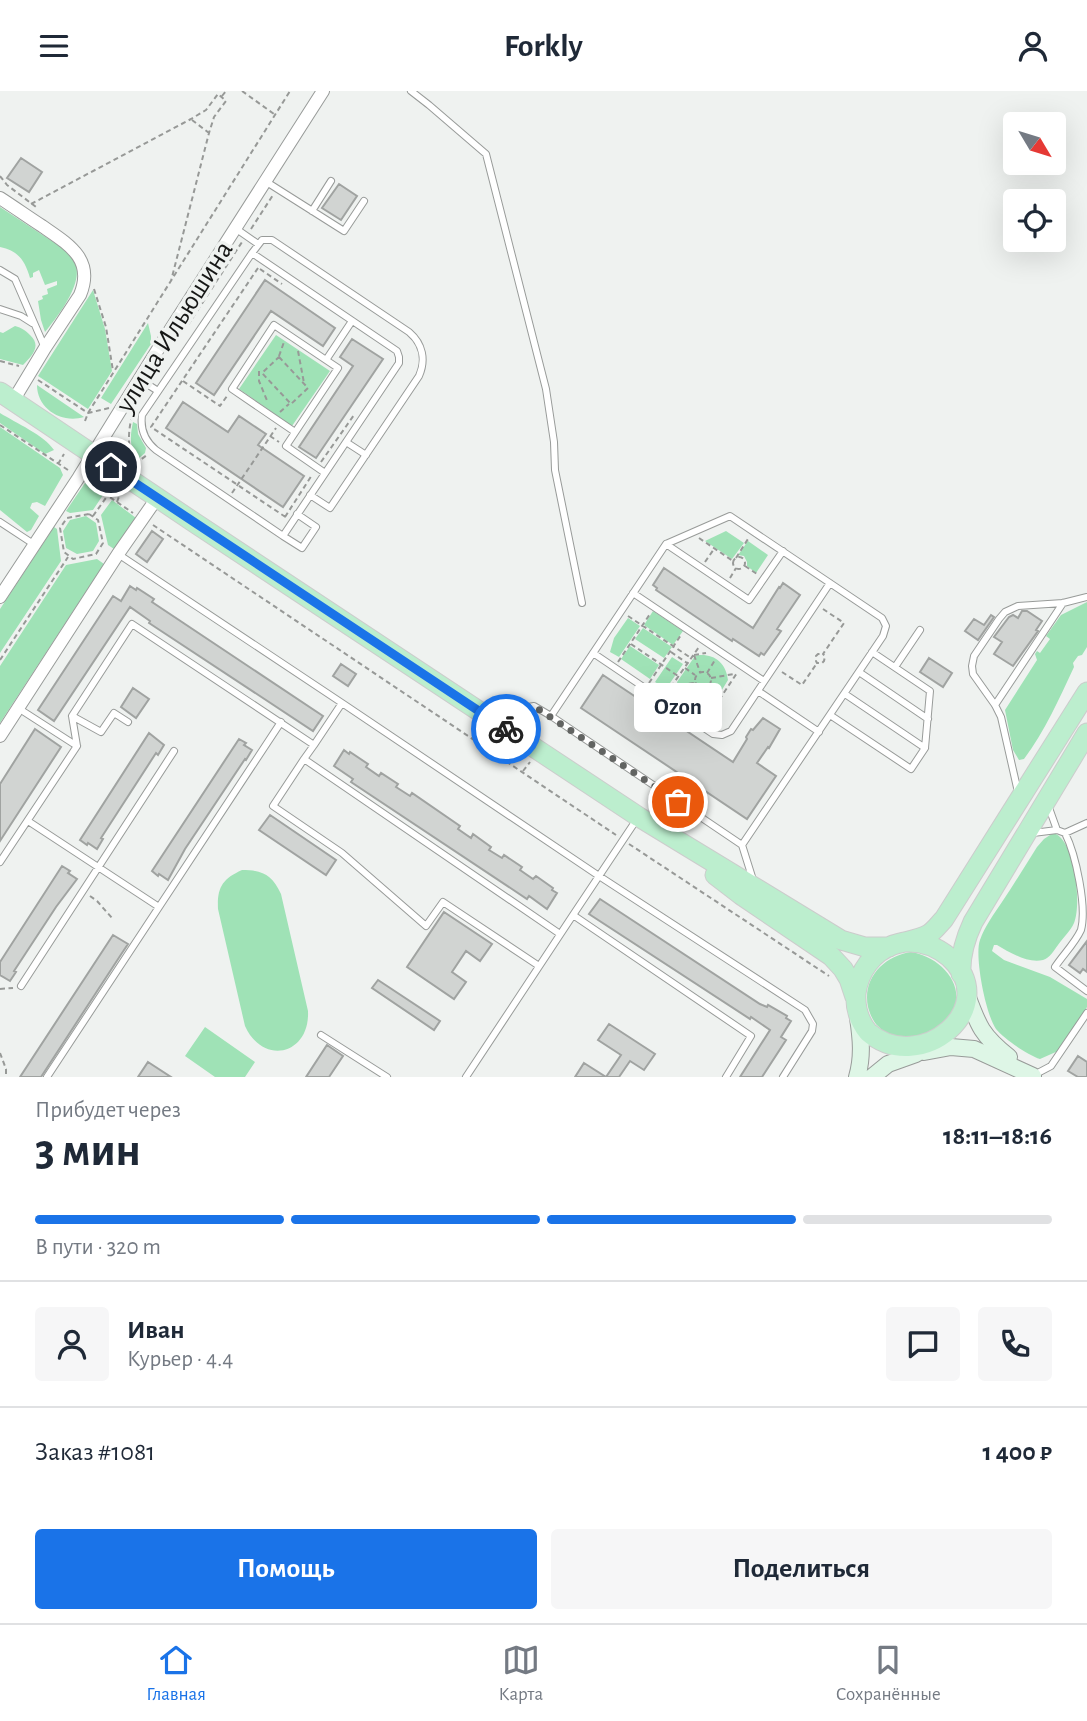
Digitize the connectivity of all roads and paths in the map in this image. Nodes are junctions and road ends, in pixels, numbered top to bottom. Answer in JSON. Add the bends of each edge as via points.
{"nodes":[{"id":1,"x":226,"y":91,"type":"edge"},
{"id":2,"x":242,"y":91,"type":"edge"},
{"id":3,"x":290,"y":91,"type":"edge"},
{"id":4,"x":323,"y":91,"type":"edge"},
{"id":5,"x":411,"y":91,"type":"edge"},
{"id":6,"x":222,"y":97,"type":"junction"},
{"id":7,"x":274,"y":115,"type":"junction"},
{"id":8,"x":191,"y":119,"type":"junction"},
{"id":9,"x":209,"y":133,"type":"junction"},
{"id":10,"x":0,"y":176,"type":"edge"},
{"id":11,"x":265,"y":181,"type":"junction"},
{"id":12,"x":331,"y":181,"type":"dead end"},
{"id":13,"x":277,"y":188,"type":"junction"},
{"id":14,"x":0,"y":198,"type":"edge"},
{"id":15,"x":363,"y":201,"type":"dead end"},
{"id":16,"x":31,"y":204,"type":"junction"},
{"id":17,"x":312,"y":211,"type":"junction"},
{"id":18,"x":41,"y":212,"type":"dead end"},
{"id":19,"x":241,"y":232,"type":"junction"},
{"id":20,"x":258,"y":244,"type":"junction"},
{"id":21,"x":251,"y":253,"type":"junction"},
{"id":22,"x":263,"y":261,"type":"junction"},
{"id":23,"x":0,"y":270,"type":"edge"},
{"id":24,"x":84,"y":274,"type":"junction"},
{"id":25,"x":171,"y":281,"type":"junction"},
{"id":26,"x":0,"y":309,"type":"edge"},
{"id":27,"x":352,"y":321,"type":"junction"},
{"id":28,"x":34,"y":324,"type":"junction"},
{"id":29,"x":185,"y":330,"type":"dead end"},
{"id":30,"x":285,"y":333,"type":"junction"},
{"id":31,"x":297,"y":340,"type":"junction"},
{"id":32,"x":44,"y":348,"type":"junction"},
{"id":33,"x":279,"y":358,"type":"junction"},
{"id":34,"x":326,"y":360,"type":"junction"},
{"id":35,"x":0,"y":361,"type":"edge"},
{"id":36,"x":259,"y":370,"type":"dead end"},
{"id":37,"x":114,"y":373,"type":"junction"},
{"id":38,"x":29,"y":374,"type":"junction"},
{"id":39,"x":139,"y":379,"type":"junction"},
{"id":40,"x":183,"y":381,"type":"junction"},
{"id":41,"x":304,"y":384,"type":"junction"},
{"id":42,"x":232,"y":389,"type":"junction"},
{"id":43,"x":158,"y":391,"type":"junction"},
{"id":44,"x":6,"y":397,"type":"edge"},
{"id":45,"x":290,"y":403,"type":"junction"},
{"id":46,"x":110,"y":407,"type":"dead end"},
{"id":47,"x":135,"y":408,"type":"dead end"},
{"id":48,"x":88,"y":413,"type":"junction"},
{"id":49,"x":355,"y":413,"type":"dead end"},
{"id":50,"x":277,"y":418,"type":"junction"},
{"id":51,"x":85,"y":421,"type":"dead end"},
{"id":52,"x":0,"y":425,"type":"edge"},
{"id":53,"x":295,"y":432,"type":"junction"},
{"id":54,"x":270,"y":436,"type":"junction"},
{"id":55,"x":346,"y":442,"type":"junction"},
{"id":56,"x":286,"y":446,"type":"junction"},
{"id":57,"x":64,"y":453,"type":"dead end"},
{"id":58,"x":93,"y":455,"type":"junction"},
{"id":59,"x":366,"y":455,"type":"junction"},
{"id":60,"x":146,"y":458,"type":"dead end"},
{"id":61,"x":58,"y":464,"type":"junction"},
{"id":62,"x":135,"y":465,"type":"junction"},
{"id":63,"x":318,"y":468,"type":"junction"},
{"id":64,"x":136,"y":469,"type":"dead end"},
{"id":65,"x":68,"y":470,"type":"dead end"},
{"id":66,"x":325,"y":473,"type":"junction"},
{"id":67,"x":87,"y":482,"type":"dead end"},
{"id":68,"x":237,"y":485,"type":"junction"},
{"id":69,"x":121,"y":490,"type":"dead end"},
{"id":70,"x":108,"y":495,"type":"junction"},
{"id":71,"x":310,"y":495,"type":"junction"},
{"id":72,"x":157,"y":498,"type":"junction"},
{"id":73,"x":117,"y":502,"type":"junction"},
{"id":74,"x":297,"y":514,"type":"junction"},
{"id":75,"x":92,"y":517,"type":"junction"},
{"id":76,"x":285,"y":517,"type":"junction"},
{"id":77,"x":142,"y":520,"type":"junction"},
{"id":78,"x":0,"y":521,"type":"edge"},
{"id":79,"x":292,"y":522,"type":"junction"},
{"id":80,"x":753,"y":531,"type":"junction"},
{"id":81,"x":692,"y":533,"type":"junction"},
{"id":82,"x":283,"y":536,"type":"junction"},
{"id":83,"x":666,"y":544,"type":"junction"},
{"id":84,"x":35,"y":545,"type":"junction"},
{"id":85,"x":714,"y":548,"type":"junction"},
{"id":86,"x":783,"y":551,"type":"junction"},
{"id":87,"x":118,"y":554,"type":"junction"},
{"id":88,"x":68,"y":556,"type":"junction"},
{"id":89,"x":734,"y":560,"type":"junction"},
{"id":90,"x":745,"y":566,"type":"junction"},
{"id":91,"x":701,"y":568,"type":"junction"},
{"id":92,"x":736,"y":568,"type":"junction"},
{"id":93,"x":764,"y":579,"type":"junction"},
{"id":94,"x":831,"y":583,"type":"junction"},
{"id":95,"x":726,"y":584,"type":"junction"},
{"id":96,"x":1,"y":593,"type":"edge"},
{"id":97,"x":633,"y":593,"type":"junction"},
{"id":98,"x":1087,"y":597,"type":"edge"},
{"id":99,"x":582,"y":603,"type":"dead end"},
{"id":100,"x":1063,"y":603,"type":"junction"},
{"id":101,"x":816,"y":605,"type":"junction"},
{"id":102,"x":654,"y":607,"type":"junction"},
{"id":103,"x":621,"y":611,"type":"junction"},
{"id":104,"x":642,"y":626,"type":"junction"},
{"id":105,"x":686,"y":629,"type":"junction"},
{"id":106,"x":920,"y":630,"type":"dead end"},
{"id":107,"x":703,"y":640,"type":"junction"},
{"id":108,"x":630,"y":643,"type":"junction"},
{"id":109,"x":674,"y":647,"type":"junction"},
{"id":110,"x":670,"y":652,"type":"junction"},
{"id":111,"x":873,"y":652,"type":"junction"},
{"id":112,"x":593,"y":653,"type":"junction"},
{"id":113,"x":694,"y":655,"type":"dead end"},
{"id":114,"x":823,"y":655,"type":"junction"},
{"id":115,"x":718,"y":656,"type":"dead end"},
{"id":116,"x":691,"y":658,"type":"junction"},
{"id":117,"x":0,"y":660,"type":"edge"},
{"id":118,"x":687,"y":663,"type":"junction"},
{"id":119,"x":817,"y":663,"type":"junction"},
{"id":120,"x":662,"y":665,"type":"junction"},
{"id":121,"x":742,"y":666,"type":"junction"},
{"id":122,"x":614,"y":667,"type":"junction"},
{"id":123,"x":774,"y":667,"type":"junction"},
{"id":124,"x":895,"y":667,"type":"junction"},
{"id":125,"x":684,"y":668,"type":"junction"},
{"id":126,"x":859,"y":672,"type":"junction"},
{"id":127,"x":701,"y":673,"type":"junction"},
{"id":128,"x":707,"y":674,"type":"junction"},
{"id":129,"x":734,"y":674,"type":"dead end"},
{"id":130,"x":679,"y":676,"type":"junction"},
{"id":131,"x":696,"y":676,"type":"junction"},
{"id":132,"x":710,"y":678,"type":"junction"},
{"id":133,"x":764,"y":681,"type":"junction"},
{"id":134,"x":695,"y":683,"type":"junction"},
{"id":135,"x":710,"y":684,"type":"junction"},
{"id":136,"x":671,"y":687,"type":"junction"},
{"id":137,"x":699,"y":687,"type":"junction"},
{"id":138,"x":705,"y":688,"type":"junction"},
{"id":139,"x":646,"y":689,"type":"junction"},
{"id":140,"x":758,"y":691,"type":"junction"},
{"id":141,"x":1087,"y":692,"type":"edge"},
{"id":142,"x":724,"y":693,"type":"junction"},
{"id":143,"x":845,"y":694,"type":"junction"},
{"id":144,"x":663,"y":700,"type":"junction"},
{"id":145,"x":342,"y":703,"type":"junction"},
{"id":146,"x":716,"y":704,"type":"junction"},
{"id":147,"x":688,"y":705,"type":"junction"},
{"id":148,"x":995,"y":705,"type":"junction"},
{"id":149,"x":711,"y":706,"type":"junction"},
{"id":150,"x":18,"y":708,"type":"junction"},
{"id":151,"x":830,"y":715,"type":"junction"},
{"id":152,"x":72,"y":716,"type":"junction"},
{"id":153,"x":551,"y":716,"type":"junction"},
{"id":154,"x":928,"y":719,"type":"junction"},
{"id":155,"x":128,"y":722,"type":"dead end"},
{"id":156,"x":281,"y":722,"type":"junction"},
{"id":157,"x":701,"y":726,"type":"junction"},
{"id":158,"x":819,"y":732,"type":"junction"},
{"id":159,"x":512,"y":733,"type":"junction"},
{"id":160,"x":1087,"y":733,"type":"edge"},
{"id":161,"x":0,"y":736,"type":"edge"},
{"id":162,"x":314,"y":745,"type":"junction"},
{"id":163,"x":77,"y":746,"type":"junction"},
{"id":164,"x":925,"y":748,"type":"junction"},
{"id":165,"x":174,"y":751,"type":"dead end"},
{"id":166,"x":304,"y":759,"type":"junction"},
{"id":167,"x":1048,"y":797,"type":"junction"},
{"id":168,"x":1019,"y":800,"type":"junction"},
{"id":169,"x":639,"y":817,"type":"junction"},
{"id":170,"x":28,"y":821,"type":"junction"},
{"id":171,"x":1087,"y":823,"type":"edge"},
{"id":172,"x":1057,"y":830,"type":"junction"},
{"id":173,"x":1065,"y":833,"type":"junction"},
{"id":174,"x":1023,"y":838,"type":"junction"},
{"id":175,"x":623,"y":840,"type":"junction"},
{"id":176,"x":742,"y":845,"type":"junction"},
{"id":177,"x":0,"y":862,"type":"edge"},
{"id":178,"x":99,"y":867,"type":"junction"},
{"id":179,"x":599,"y":876,"type":"junction"},
{"id":180,"x":755,"y":887,"type":"junction"},
{"id":181,"x":83,"y":893,"type":"junction"},
{"id":182,"x":1085,"y":902,"type":"edge"},
{"id":183,"x":159,"y":907,"type":"junction"},
{"id":184,"x":573,"y":915,"type":"junction"},
{"id":185,"x":112,"y":918,"type":"dead end"},
{"id":186,"x":561,"y":933,"type":"junction"},
{"id":187,"x":897,"y":944,"type":"junction"},
{"id":188,"x":539,"y":966,"type":"junction"},
{"id":189,"x":832,"y":979,"type":"dead end"},
{"id":190,"x":964,"y":983,"type":"junction"},
{"id":191,"x":21,"y":986,"type":"joint"},
{"id":192,"x":0,"y":989,"type":"edge"},
{"id":193,"x":1087,"y":991,"type":"edge"},
{"id":194,"x":857,"y":1007,"type":"junction"},
{"id":195,"x":1087,"y":1013,"type":"edge"},
{"id":196,"x":321,"y":1035,"type":"dead end"},
{"id":197,"x":0,"y":1053,"type":"edge"},
{"id":198,"x":920,"y":1053,"type":"junction"},
{"id":199,"x":6,"y":1077,"type":"edge"},
{"id":200,"x":47,"y":1077,"type":"edge"},
{"id":201,"x":387,"y":1077,"type":"edge"},
{"id":202,"x":466,"y":1077,"type":"edge"},
{"id":203,"x":726,"y":1077,"type":"edge"},
{"id":204,"x":783,"y":1077,"type":"edge"},
{"id":205,"x":857,"y":1077,"type":"edge"},
{"id":206,"x":872,"y":1077,"type":"edge"},
{"id":207,"x":1033,"y":1077,"type":"edge"}],
"edges":[{"from":1,"to":6,"type":"path"},
{"from":2,"to":7,"type":"path"},
{"from":3,"to":7,"type":"path"},
{"from":4,"to":11,"type":"street","name":"улица Ильюшина"},
{"from":5,"to":99,"type":"lane","via":[[486,154],[546,389],[555,470]]},
{"from":6,"to":8,"type":"path","via":[[218,94],[206,110]]},
{"from":6,"to":9,"type":"path","via":[[226,101]]},
{"from":7,"to":25,"type":"path"},
{"from":8,"to":9,"type":"path"},
{"from":8,"to":16,"type":"path"},
{"from":9,"to":25,"type":"path"},
{"from":10,"to":16,"type":"path"},
{"from":11,"to":13,"type":"lane"},
{"from":11,"to":19,"type":"street","name":"улица Ильюшина"},
{"from":12,"to":17,"type":"lane"},
{"from":13,"to":17,"type":"lane"},
{"from":13,"to":19,"type":"path"},
{"from":14,"to":24,"type":"street","via":[[69,245]]},
{"from":15,"to":17,"type":"lane","via":[[344,231]]},
{"from":16,"to":18,"type":"path"},
{"from":19,"to":20,"type":"lane"},
{"from":19,"to":29,"type":"path"},
{"from":19,"to":39,"type":"street","name":"улица Ильюшина"},
{"from":20,"to":21,"type":"lane"},
{"from":20,"to":59,"type":"lane","via":[[272,240],[409,332],[421,347],[419,376]]},
{"from":21,"to":22,"type":"lane"},
{"from":21,"to":43,"type":"lane"},
{"from":22,"to":27,"type":"lane"},
{"from":22,"to":40,"type":"path"},
{"from":23,"to":28,"type":"lane","via":[[15,279]]},
{"from":24,"to":32,"type":"street","via":[[80,295]]},
{"from":24,"to":37,"type":"path","via":[[95,290]]},
{"from":25,"to":37,"type":"path"},
{"from":26,"to":28,"type":"lane"},
{"from":27,"to":34,"type":"lane"},
{"from":27,"to":55,"type":"lane","via":[[397,351],[400,360]]},
{"from":28,"to":32,"type":"lane"},
{"from":30,"to":31,"type":"lane"},
{"from":30,"to":33,"type":"path"},
{"from":30,"to":42,"type":"lane","via":[[275,325]]},
{"from":31,"to":34,"type":"lane"},
{"from":31,"to":41,"type":"path"},
{"from":32,"to":38,"type":"street"},
{"from":33,"to":41,"type":"path"},
{"from":33,"to":45,"type":"path","via":[[262,373]]},
{"from":34,"to":53,"type":"lane","via":[[338,368]]},
{"from":35,"to":38,"type":"path"},
{"from":36,"to":50,"type":"path","via":[[265,399]]},
{"from":37,"to":48,"type":"path"},
{"from":38,"to":44,"type":"street"},
{"from":38,"to":48,"type":"path"},
{"from":39,"to":43,"type":"lane"},
{"from":39,"to":58,"type":"street","name":"улица Ильюшина"},
{"from":40,"to":42,"type":"path","via":[[220,406]]},
{"from":40,"to":68,"type":"path","via":[[151,427]]},
{"from":41,"to":45,"type":"path","via":[[308,388]]},
{"from":42,"to":50,"type":"lane"},
{"from":43,"to":82,"type":"lane","via":[[141,420],[151,446]]},
{"from":44,"to":58,"type":"main road"},
{"from":45,"to":50,"type":"path"},
{"from":46,"to":48,"type":"path"},
{"from":47,"to":62,"type":"path","via":[[129,437]]},
{"from":48,"to":51,"type":"path"},
{"from":49,"to":63,"type":"path"},
{"from":50,"to":53,"type":"lane"},
{"from":50,"to":54,"type":"path"},
{"from":52,"to":61,"type":"path"},
{"from":53,"to":56,"type":"lane"},
{"from":54,"to":56,"type":"path"},
{"from":54,"to":68,"type":"path"},
{"from":55,"to":59,"type":"lane"},
{"from":55,"to":66,"type":"lane"},
{"from":56,"to":63,"type":"lane"},
{"from":57,"to":61,"type":"path"},
{"from":58,"to":72,"type":"main road"},
{"from":58,"to":84,"type":"street","name":"улица Ильюшина"},
{"from":59,"to":71,"type":"lane","via":[[330,509]]},
{"from":60,"to":62,"type":"path"},
{"from":61,"to":65,"type":"path"},
{"from":62,"to":64,"type":"path"},
{"from":63,"to":66,"type":"lane"},
{"from":63,"to":76,"type":"path"},
{"from":66,"to":71,"type":"lane"},
{"from":67,"to":70,"type":"path"},
{"from":68,"to":76,"type":"path"},
{"from":69,"to":73,"type":"path"},
{"from":70,"to":73,"type":"path"},
{"from":70,"to":75,"type":"path"},
{"from":71,"to":74,"type":"lane"},
{"from":72,"to":77,"type":"street"},
{"from":72,"to":159,"type":"main road"},
{"from":73,"to":77,"type":"path"},
{"from":74,"to":79,"type":"lane"},
{"from":74,"to":82,"type":"lane","via":[[316,527],[302,548]]},
{"from":75,"to":88,"type":"path","via":[[67,518],[60,528]]},
{"from":75,"to":88,"type":"path","via":[[98,520],[103,543],[96,554]]},
{"from":76,"to":79,"type":"path"},
{"from":77,"to":87,"type":"street"},
{"from":77,"to":175,"type":"path"},
{"from":78,"to":84,"type":"lane"},
{"from":79,"to":82,"type":"lane"},
{"from":80,"to":81,"type":"lane","via":[[730,516]]},
{"from":80,"to":86,"type":"lane"},
{"from":80,"to":89,"type":"path"},
{"from":81,"to":83,"type":"lane"},
{"from":81,"to":85,"type":"path"},
{"from":83,"to":91,"type":"lane"},
{"from":83,"to":97,"type":"lane"},
{"from":84,"to":96,"type":"street","name":"улица Ильюшина"},
{"from":85,"to":89,"type":"path"},
{"from":85,"to":91,"type":"path"},
{"from":86,"to":93,"type":"lane"},
{"from":86,"to":94,"type":"lane"},
{"from":87,"to":145,"type":"lane"},
{"from":87,"to":150,"type":"street"},
{"from":88,"to":117,"type":"path"},
{"from":89,"to":90,"type":"path","via":[[743,558]]},
{"from":89,"to":92,"type":"path"},
{"from":90,"to":92,"type":"path"},
{"from":90,"to":93,"type":"path"},
{"from":91,"to":95,"type":"lane"},
{"from":92,"to":95,"type":"path"},
{"from":93,"to":95,"type":"lane","via":[[749,600]]},
{"from":94,"to":101,"type":"lane"},
{"from":94,"to":111,"type":"lane","via":[[882,618],[886,626]]},
{"from":97,"to":102,"type":"lane"},
{"from":97,"to":103,"type":"lane"},
{"from":98,"to":100,"type":"lane"},
{"from":100,"to":148,"type":"lane"},
{"from":100,"to":148,"type":"lane","via":[[1018,606],[999,618],[974,656],[972,670]]},
{"from":101,"to":114,"type":"path","via":[[844,623]]},
{"from":101,"to":123,"type":"lane"},
{"from":102,"to":104,"type":"path"},
{"from":102,"to":105,"type":"lane"},
{"from":103,"to":104,"type":"path"},
{"from":103,"to":112,"type":"lane"},
{"from":104,"to":108,"type":"path"},
{"from":104,"to":109,"type":"path"},
{"from":105,"to":107,"type":"lane"},
{"from":105,"to":109,"type":"path"},
{"from":106,"to":124,"type":"lane"},
{"from":107,"to":116,"type":"path"},
{"from":107,"to":121,"type":"lane"},
{"from":108,"to":120,"type":"path"},
{"from":108,"to":122,"type":"path"},
{"from":109,"to":110,"type":"path"},
{"from":109,"to":116,"type":"path"},
{"from":110,"to":118,"type":"path"},
{"from":110,"to":120,"type":"path"},
{"from":111,"to":124,"type":"lane"},
{"from":111,"to":126,"type":"lane"},
{"from":112,"to":122,"type":"lane"},
{"from":112,"to":153,"type":"lane"},
{"from":113,"to":127,"type":"path"},
{"from":114,"to":119,"type":"path","via":[[824,661]]},
{"from":114,"to":119,"type":"path","via":[[816,656]]},
{"from":115,"to":128,"type":"path"},
{"from":116,"to":118,"type":"path"},
{"from":118,"to":125,"type":"path"},
{"from":119,"to":123,"type":"path","via":[[802,685]]},
{"from":120,"to":130,"type":"path"},
{"from":120,"to":139,"type":"path"},
{"from":121,"to":133,"type":"lane"},
{"from":121,"to":142,"type":"path"},
{"from":122,"to":139,"type":"lane"},
{"from":123,"to":133,"type":"lane"},
{"from":124,"to":154,"type":"lane","via":[[930,691]]},
{"from":125,"to":130,"type":"path"},
{"from":125,"to":131,"type":"path"},
{"from":126,"to":143,"type":"lane"},
{"from":126,"to":154,"type":"lane"},
{"from":127,"to":128,"type":"path"},
{"from":127,"to":131,"type":"path"},
{"from":128,"to":132,"type":"path"},
{"from":129,"to":132,"type":"path"},
{"from":130,"to":136,"type":"path"},
{"from":131,"to":134,"type":"path"},
{"from":132,"to":135,"type":"path"},
{"from":133,"to":140,"type":"lane"},
{"from":134,"to":136,"type":"path"},
{"from":134,"to":137,"type":"path"},
{"from":135,"to":138,"type":"path"},
{"from":135,"to":142,"type":"path"},
{"from":136,"to":144,"type":"path"},
{"from":136,"to":147,"type":"path"},
{"from":137,"to":138,"type":"path"},
{"from":137,"to":147,"type":"path"},
{"from":138,"to":149,"type":"path"},
{"from":139,"to":144,"type":"lane"},
{"from":140,"to":157,"type":"lane","via":[[727,734],[716,735]]},
{"from":140,"to":158,"type":"lane"},
{"from":141,"to":168,"type":"main road"},
{"from":142,"to":146,"type":"path"},
{"from":143,"to":151,"type":"lane"},
{"from":143,"to":164,"type":"lane"},
{"from":144,"to":157,"type":"lane"},
{"from":145,"to":162,"type":"lane"},
{"from":145,"to":179,"type":"lane"},
{"from":146,"to":149,"type":"path"},
{"from":146,"to":157,"type":"path"},
{"from":147,"to":149,"type":"path"},
{"from":148,"to":168,"type":"lane","via":[[1002,717]]},
{"from":150,"to":161,"type":"street"},
{"from":150,"to":163,"type":"lane"},
{"from":151,"to":158,"type":"lane"},
{"from":151,"to":164,"type":"lane","via":[[911,769]]},
{"from":152,"to":155,"type":"lane","via":[[101,732],[114,713]]},
{"from":152,"to":156,"type":"lane","via":[[132,624]]},
{"from":152,"to":163,"type":"lane"},
{"from":153,"to":159,"type":"lane","via":[[528,707]]},
{"from":153,"to":176,"type":"lane"},
{"from":154,"to":164,"type":"lane"},
{"from":156,"to":162,"type":"lane"},
{"from":156,"to":183,"type":"lane"},
{"from":158,"to":176,"type":"lane"},
{"from":159,"to":169,"type":"main road"},
{"from":160,"to":167,"type":"main road"},
{"from":162,"to":166,"type":"lane"},
{"from":163,"to":170,"type":"lane"},
{"from":165,"to":178,"type":"lane"},
{"from":166,"to":186,"type":"lane"},
{"from":166,"to":188,"type":"lane","via":[[273,806],[342,853],[426,926],[443,902]]},
{"from":167,"to":172,"type":"lane"},
{"from":167,"to":174,"type":"main road"},
{"from":168,"to":187,"type":"main road","via":[[938,926],[929,934]]},
{"from":169,"to":175,"type":"lane"},
{"from":169,"to":180,"type":"main road"},
{"from":169,"to":194,"type":"main road","via":[[831,956],[849,979]]},
{"from":170,"to":177,"type":"lane"},
{"from":170,"to":178,"type":"lane"},
{"from":171,"to":173,"type":"lane"},
{"from":172,"to":173,"type":"lane"},
{"from":172,"to":174,"type":"lane"},
{"from":173,"to":182,"type":"lane","via":[[1079,867]]},
{"from":174,"to":190,"type":"main road","via":[[969,929],[961,964]]},
{"from":175,"to":179,"type":"lane"},
{"from":175,"to":189,"type":"path"},
{"from":176,"to":180,"type":"lane"},
{"from":178,"to":181,"type":"lane"},
{"from":178,"to":183,"type":"lane"},
{"from":179,"to":184,"type":"lane"},
{"from":179,"to":204,"type":"lane","via":[[805,1010],[812,1031]]},
{"from":180,"to":187,"type":"main road","via":[[841,940],[865,947]]},
{"from":181,"to":185,"type":"path"},
{"from":181,"to":191,"type":"lane"},
{"from":182,"to":193,"type":"lane","via":[[1082,930],[1055,967]]},
{"from":183,"to":200,"type":"lane"},
{"from":184,"to":186,"type":"lane"},
{"from":184,"to":203,"type":"lane","via":[[751,1037]]},
{"from":186,"to":188,"type":"lane"},
{"from":187,"to":190,"type":"main road","via":[[921,943],[938,949],[956,964]]},
{"from":187,"to":194,"type":"main road","via":[[866,967],[858,982]]},
{"from":188,"to":202,"type":"lane"},
{"from":190,"to":198,"type":"main road","via":[[964,1014],[955,1030]]},
{"from":190,"to":207,"type":"street","via":[[977,1023],[990,1042]]},
{"from":191,"to":192,"type":"path"},
{"from":194,"to":198,"type":"main road","via":[[869,1033],[884,1046]]},
{"from":194,"to":205,"type":"street","via":[[862,1051]]},
{"from":195,"to":207,"type":"lane","via":[[1051,1066]]},
{"from":196,"to":201,"type":"lane"},
{"from":197,"to":199,"type":"path"},
{"from":198,"to":206,"type":"street","via":[[888,1065]]},
{"from":198,"to":207,"type":"street","via":[[951,1047],[974,1049]]}]}
